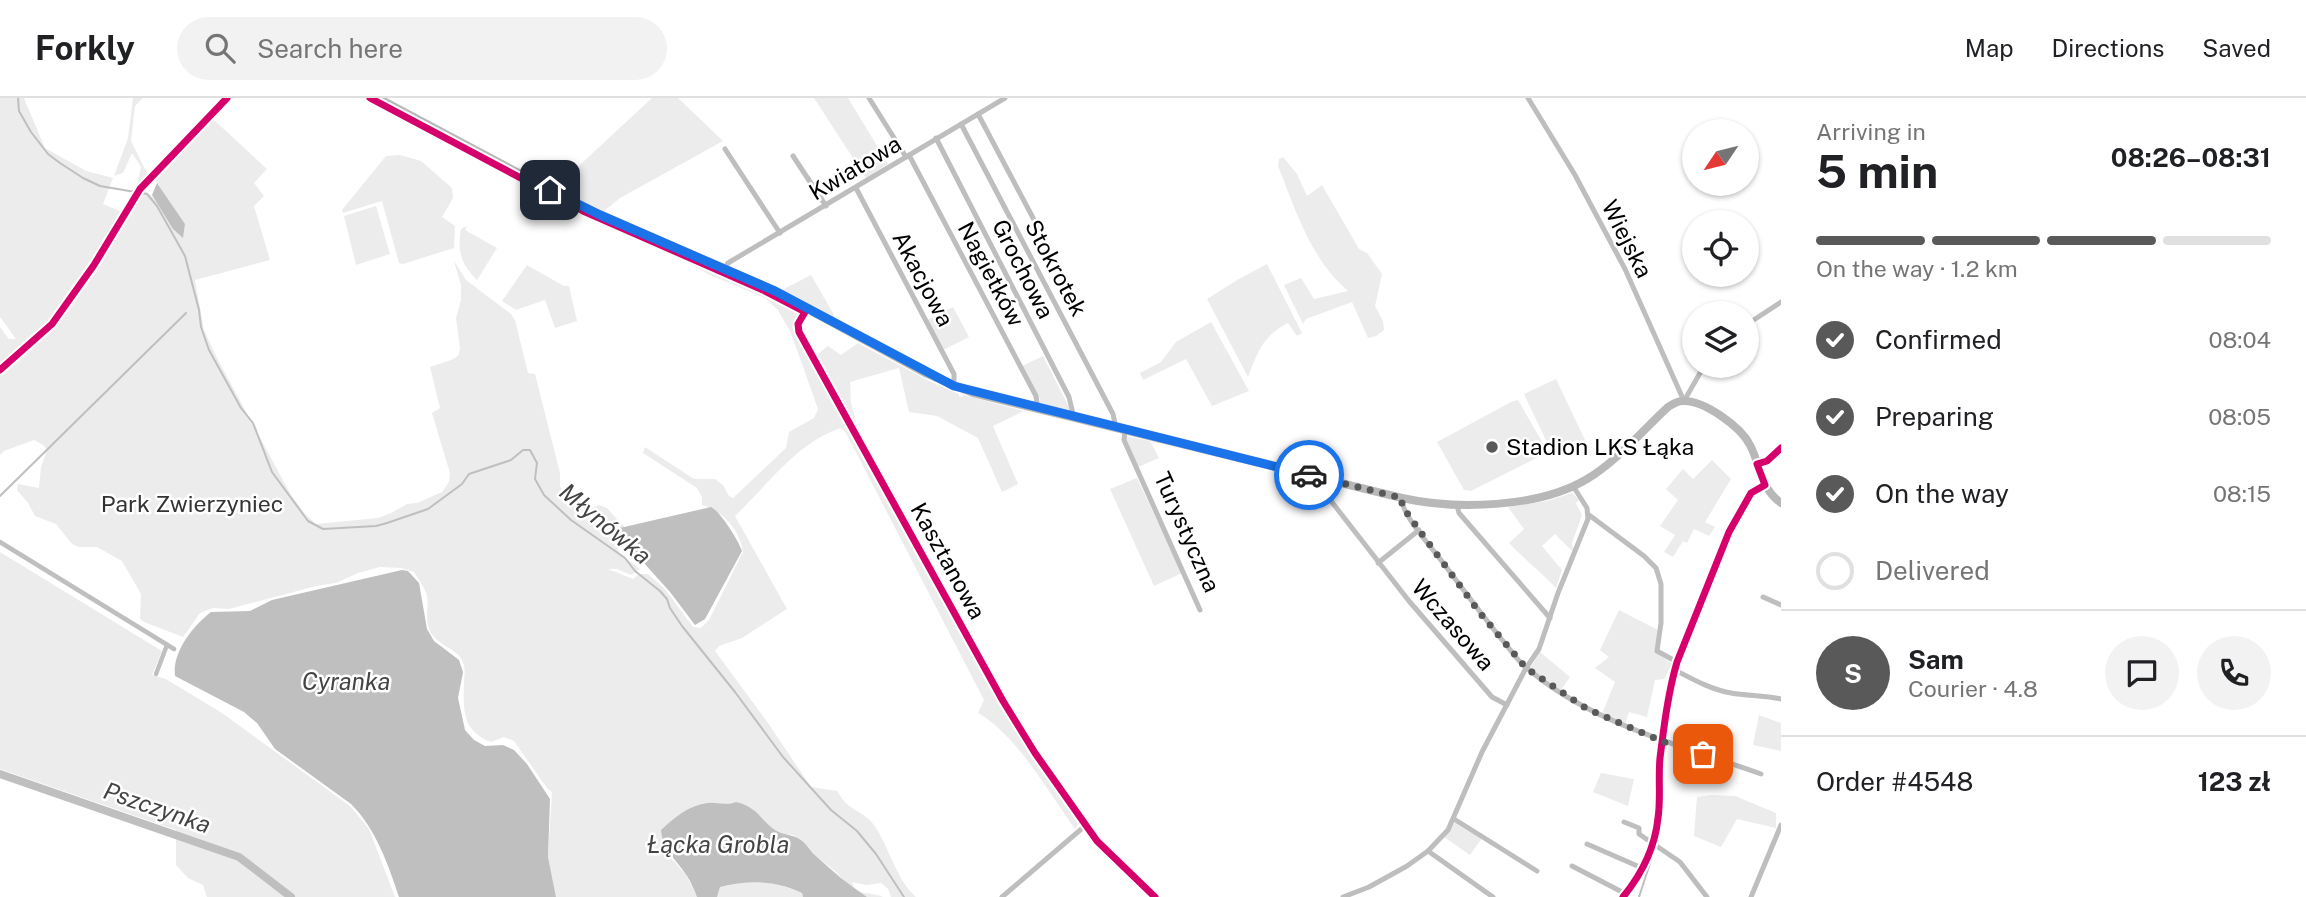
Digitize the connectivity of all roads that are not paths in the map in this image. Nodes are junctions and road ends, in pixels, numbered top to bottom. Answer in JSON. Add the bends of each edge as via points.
{"nodes":[{"id":1,"x":227,"y":98,"type":"edge"},
{"id":2,"x":378,"y":98,"type":"edge"},
{"id":3,"x":869,"y":98,"type":"edge"},
{"id":4,"x":1005,"y":98,"type":"edge"},
{"id":5,"x":1528,"y":98,"type":"edge"},
{"id":6,"x":994,"y":101,"type":"edge"},
{"id":7,"x":978,"y":114,"type":"junction"},
{"id":8,"x":961,"y":124,"type":"junction"},
{"id":9,"x":936,"y":138,"type":"junction"},
{"id":10,"x":725,"y":149,"type":"dead end"},
{"id":11,"x":793,"y":156,"type":"dead end"},
{"id":12,"x":907,"y":156,"type":"junction"},
{"id":13,"x":856,"y":188,"type":"junction"},
{"id":14,"x":140,"y":189,"type":"dead end"},
{"id":15,"x":826,"y":206,"type":"junction"},
{"id":16,"x":780,"y":233,"type":"junction"},
{"id":17,"x":1041,"y":233,"type":"dead end"},
{"id":18,"x":724,"y":269,"type":"junction"},
{"id":19,"x":1781,"y":302,"type":"edge"},
{"id":20,"x":807,"y":308,"type":"junction"},
{"id":21,"x":1759,"y":316,"type":"edge"},
{"id":22,"x":1697,"y":378,"type":"edge"},
{"id":23,"x":954,"y":386,"type":"junction"},
{"id":24,"x":1684,"y":401,"type":"junction"},
{"id":25,"x":1038,"y":409,"type":"junction"},
{"id":26,"x":1074,"y":418,"type":"junction"},
{"id":27,"x":1120,"y":429,"type":"junction"},
{"id":28,"x":1781,"y":448,"type":"edge"},
{"id":29,"x":1757,"y":464,"type":"junction"},
{"id":30,"x":1323,"y":479,"type":"junction"},
{"id":31,"x":1765,"y":485,"type":"junction"},
{"id":32,"x":1573,"y":486,"type":"junction"},
{"id":33,"x":1402,"y":498,"type":"junction"},
{"id":34,"x":1781,"y":503,"type":"edge"},
{"id":35,"x":1457,"y":505,"type":"junction"},
{"id":36,"x":1589,"y":514,"type":"junction"},
{"id":37,"x":1419,"y":530,"type":"junction"},
{"id":38,"x":1378,"y":563,"type":"junction"},
{"id":39,"x":1763,"y":597,"type":"dead end"},
{"id":40,"x":1781,"y":605,"type":"edge"},
{"id":41,"x":1200,"y":610,"type":"dead end"},
{"id":42,"x":1550,"y":618,"type":"junction"},
{"id":43,"x":1677,"y":662,"type":"junction"},
{"id":44,"x":1526,"y":668,"type":"junction"},
{"id":45,"x":1675,"y":670,"type":"junction"},
{"id":46,"x":1781,"y":699,"type":"edge"},
{"id":47,"x":1507,"y":705,"type":"junction"},
{"id":48,"x":1664,"y":742,"type":"junction"},
{"id":49,"x":1761,"y":774,"type":"dead end"},
{"id":50,"x":1454,"y":819,"type":"junction"},
{"id":51,"x":1623,"y":822,"type":"dead end"},
{"id":52,"x":1086,"y":825,"type":"junction"},
{"id":53,"x":1781,"y":825,"type":"edge"},
{"id":54,"x":1653,"y":842,"type":"junction"},
{"id":55,"x":1587,"y":844,"type":"dead end"},
{"id":56,"x":1428,"y":851,"type":"junction"},
{"id":57,"x":1572,"y":866,"type":"dead end"},
{"id":58,"x":1642,"y":868,"type":"junction"},
{"id":59,"x":1536,"y":872,"type":"dead end"},
{"id":60,"x":1624,"y":895,"type":"edge"},
{"id":61,"x":1002,"y":897,"type":"edge"},
{"id":62,"x":1156,"y":897,"type":"edge"},
{"id":63,"x":1343,"y":897,"type":"edge"},
{"id":64,"x":1493,"y":897,"type":"edge"},
{"id":65,"x":1707,"y":897,"type":"edge"},
{"id":66,"x":1751,"y":897,"type":"edge"}],
"edges":[{"from":1,"to":14,"type":"street"},
{"from":2,"to":18,"type":"main road","name":"Turystyczna","via":[[596,213]]},
{"from":3,"to":12,"type":"street","name":"Nagietków"},
{"from":4,"to":6,"type":"street","name":"Kwiatowa"},
{"from":5,"to":24,"type":"street","name":"Wiejska","via":[[1625,269]]},
{"from":6,"to":7,"type":"street","name":"Kwiatowa"},
{"from":7,"to":8,"type":"street","name":"Kwiatowa"},
{"from":7,"to":17,"type":"street"},
{"from":8,"to":9,"type":"street","name":"Kwiatowa"},
{"from":8,"to":27,"type":"street","name":"Stokrotek"},
{"from":9,"to":12,"type":"street","name":"Kwiatowa"},
{"from":9,"to":26,"type":"street","name":"Grochowa","via":[[1064,388]]},
{"from":10,"to":16,"type":"street"},
{"from":11,"to":15,"type":"street"},
{"from":12,"to":13,"type":"street","name":"Kwiatowa"},
{"from":12,"to":25,"type":"street","name":"Nagietków","via":[[1036,396]]},
{"from":13,"to":15,"type":"street","name":"Kwiatowa"},
{"from":13,"to":23,"type":"street","name":"Akacjowa","via":[[955,375]]},
{"from":15,"to":16,"type":"street","name":"Kwiatowa"},
{"from":16,"to":18,"type":"street","name":"Kwiatowa"},
{"from":18,"to":20,"type":"main road","name":"Turystyczna"},
{"from":19,"to":21,"type":"street"},
{"from":20,"to":23,"type":"main road","name":"Turystyczna"},
{"from":20,"to":52,"type":"street","name":"Kasztanowa","via":[[799,332],[1003,701]]},
{"from":22,"to":24,"type":"street"},
{"from":23,"to":25,"type":"main road","name":"Turystyczna"},
{"from":24,"to":29,"type":"main road","via":[[1724,418],[1750,444]]},
{"from":24,"to":32,"type":"main road","name":"Turystyczna","via":[[1668,407],[1604,467]]},
{"from":25,"to":26,"type":"main road","name":"Turystyczna"},
{"from":26,"to":27,"type":"main road","name":"Turystyczna"},
{"from":27,"to":30,"type":"main road","name":"Turystyczna"},
{"from":27,"to":41,"type":"street","name":"Turystyczna"},
{"from":28,"to":29,"type":"street"},
{"from":29,"to":31,"type":"main road"},
{"from":30,"to":33,"type":"main road","name":"Turystyczna"},
{"from":30,"to":38,"type":"street","name":"Wczasowa","via":[[1324,492]]},
{"from":31,"to":34,"type":"main road"},
{"from":31,"to":43,"type":"street","via":[[1751,494],[1729,532]]},
{"from":32,"to":35,"type":"main road","name":"Turystyczna","via":[[1525,499]]},
{"from":32,"to":36,"type":"street"},
{"from":33,"to":35,"type":"main road","name":"Turystyczna"},
{"from":33,"to":37,"type":"street","name":"Wczasowa","via":[[1402,506]]},
{"from":35,"to":42,"type":"street","via":[[1459,513]]},
{"from":36,"to":42,"type":"street"},
{"from":36,"to":43,"type":"street","via":[[1656,568],[1661,584],[1657,651]]},
{"from":37,"to":38,"type":"street"},
{"from":37,"to":44,"type":"street","name":"Wczasowa"},
{"from":38,"to":47,"type":"street","name":"Wczasowa","via":[[1492,697]]},
{"from":39,"to":40,"type":"street"},
{"from":42,"to":44,"type":"street"},
{"from":43,"to":45,"type":"street"},
{"from":44,"to":47,"type":"street"},
{"from":44,"to":48,"type":"street","name":"Wczasowa","via":[[1587,709]]},
{"from":45,"to":46,"type":"street","via":[[1731,693]]},
{"from":45,"to":48,"type":"street"},
{"from":47,"to":50,"type":"street"},
{"from":48,"to":49,"type":"street","name":"Wczasowa"},
{"from":48,"to":54,"type":"street"},
{"from":50,"to":56,"type":"street"},
{"from":50,"to":59,"type":"street"},
{"from":51,"to":54,"type":"street","via":[[1639,828],[1639,834]]},
{"from":52,"to":61,"type":"street"},
{"from":52,"to":62,"type":"street","name":"Kasztanowa","via":[[1105,851]]},
{"from":53,"to":66,"type":"street"},
{"from":54,"to":58,"type":"street"},
{"from":54,"to":65,"type":"street","via":[[1680,862]]},
{"from":55,"to":58,"type":"street"},
{"from":56,"to":63,"type":"street","via":[[1369,887]]},
{"from":56,"to":64,"type":"street"},
{"from":57,"to":60,"type":"street"},
{"from":58,"to":60,"type":"street"}]}
